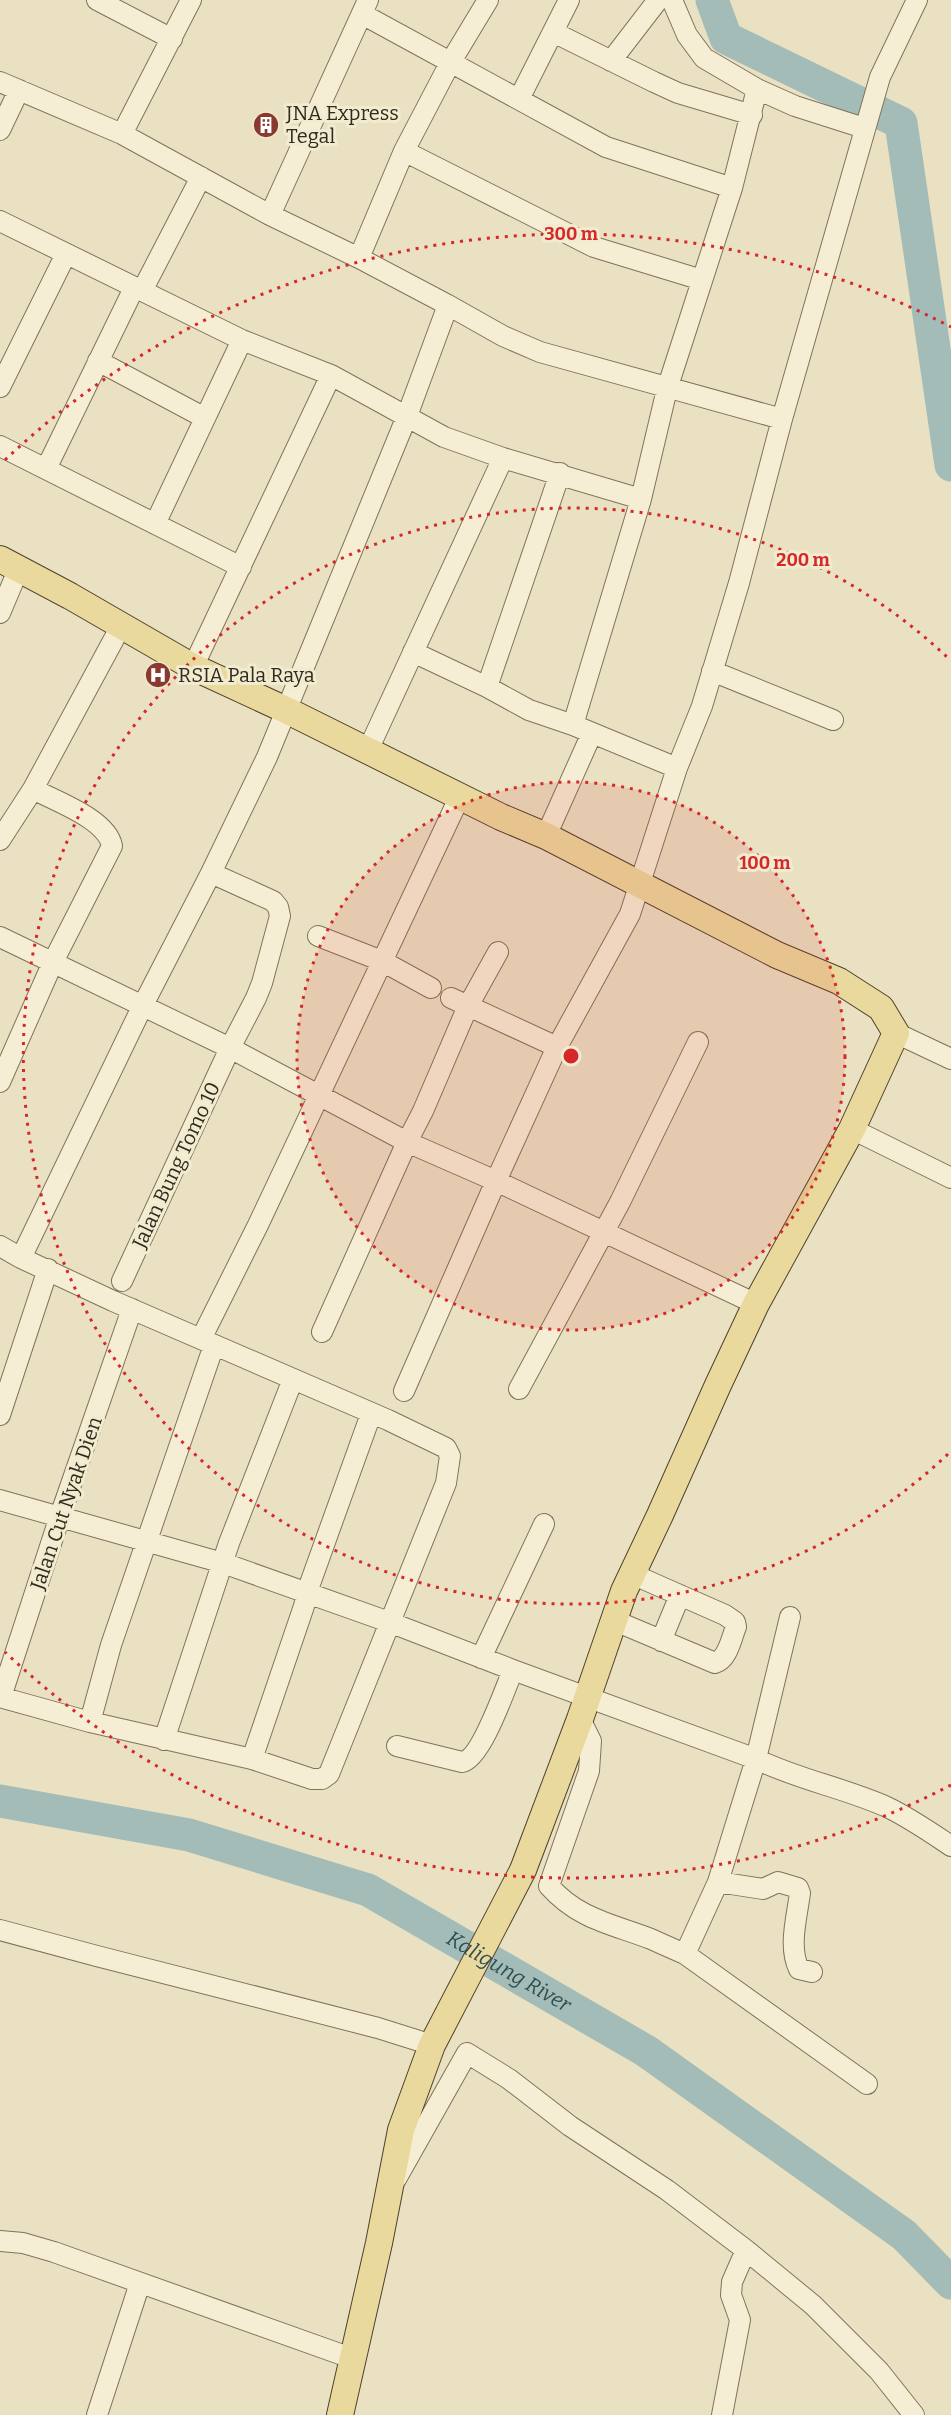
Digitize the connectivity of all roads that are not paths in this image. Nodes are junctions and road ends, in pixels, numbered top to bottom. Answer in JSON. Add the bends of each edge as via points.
{"nodes":[{"id":1,"x":97,"y":0,"type":"edge"},
{"id":2,"x":191,"y":0,"type":"edge"},
{"id":3,"x":488,"y":0,"type":"edge"},
{"id":4,"x":569,"y":0,"type":"edge"},
{"id":5,"x":658,"y":0,"type":"edge"},
{"id":6,"x":672,"y":0,"type":"edge"},
{"id":7,"x":916,"y":0,"type":"edge"},
{"id":8,"x":365,"y":7,"type":"edge"},
{"id":9,"x":553,"y":32,"type":"junction"},
{"id":10,"x":172,"y":39,"type":"junction"},
{"id":11,"x":611,"y":61,"type":"junction"},
{"id":12,"x":450,"y":63,"type":"junction"},
{"id":13,"x":0,"y":82,"type":"edge"},
{"id":14,"x":757,"y":89,"type":"junction"},
{"id":15,"x":20,"y":90,"type":"junction"},
{"id":16,"x":519,"y":99,"type":"junction"},
{"id":17,"x":752,"y":115,"type":"junction"},
{"id":18,"x":865,"y":125,"type":"junction"},
{"id":19,"x":0,"y":130,"type":"edge"},
{"id":20,"x":122,"y":134,"type":"junction"},
{"id":21,"x":405,"y":151,"type":"junction"},
{"id":22,"x":201,"y":177,"type":"junction"},
{"id":23,"x":732,"y":188,"type":"junction"},
{"id":24,"x":270,"y":215,"type":"junction"},
{"id":25,"x":0,"y":220,"type":"edge"},
{"id":26,"x":66,"y":254,"type":"junction"},
{"id":27,"x":359,"y":258,"type":"junction"},
{"id":28,"x":702,"y":280,"type":"junction"},
{"id":29,"x":138,"y":289,"type":"junction"},
{"id":30,"x":448,"y":304,"type":"junction"},
{"id":31,"x":242,"y":340,"type":"junction"},
{"id":32,"x":98,"y":361,"type":"junction"},
{"id":33,"x":331,"y":375,"type":"junction"},
{"id":34,"x":0,"y":387,"type":"edge"},
{"id":35,"x":667,"y":389,"type":"junction"},
{"id":36,"x":407,"y":416,"type":"junction"},
{"id":37,"x":205,"y":418,"type":"junction"},
{"id":38,"x":782,"y":419,"type":"junction"},
{"id":39,"x":0,"y":446,"type":"edge"},
{"id":40,"x":503,"y":458,"type":"junction"},
{"id":41,"x":46,"y":469,"type":"junction"},
{"id":42,"x":560,"y":473,"type":"junction"},
{"id":43,"x":641,"y":499,"type":"junction"},
{"id":44,"x":155,"y":524,"type":"junction"},
{"id":45,"x":9,"y":564,"type":"edge"},
{"id":46,"x":241,"y":567,"type":"junction"},
{"id":47,"x":0,"y":613,"type":"edge"},
{"id":48,"x":121,"y":626,"type":"junction"},
{"id":49,"x":413,"y":652,"type":"junction"},
{"id":50,"x":193,"y":667,"type":"junction"},
{"id":51,"x":712,"y":671,"type":"junction"},
{"id":52,"x":487,"y":687,"type":"junction"},
{"id":53,"x":286,"y":710,"type":"junction"},
{"id":54,"x":833,"y":720,"type":"dead end"},
{"id":55,"x":573,"y":725,"type":"junction"},
{"id":56,"x":592,"y":733,"type":"junction"},
{"id":57,"x":368,"y":750,"type":"junction"},
{"id":58,"x":677,"y":768,"type":"junction"},
{"id":59,"x":33,"y":789,"type":"junction"},
{"id":60,"x":460,"y":796,"type":"junction"},
{"id":61,"x":546,"y":836,"type":"junction"},
{"id":62,"x":0,"y":840,"type":"edge"},
{"id":63,"x":211,"y":873,"type":"junction"},
{"id":64,"x":639,"y":884,"type":"junction"},
{"id":65,"x":318,"y":936,"type":"dead end"},
{"id":66,"x":0,"y":937,"type":"edge"},
{"id":67,"x":498,"y":952,"type":"dead end"},
{"id":68,"x":382,"y":961,"type":"junction"},
{"id":69,"x":53,"y":962,"type":"junction"},
{"id":70,"x":431,"y":988,"type":"dead end"},
{"id":71,"x":459,"y":1002,"type":"junction"},
{"id":72,"x":143,"y":1005,"type":"junction"},
{"id":73,"x":896,"y":1033,"type":"junction"},
{"id":74,"x":698,"y":1042,"type":"dead end"},
{"id":75,"x":557,"y":1047,"type":"junction"},
{"id":76,"x":230,"y":1048,"type":"junction"},
{"id":77,"x":951,"y":1059,"type":"edge"},
{"id":78,"x":0,"y":1082,"type":"edge"},
{"id":79,"x":319,"y":1095,"type":"junction"},
{"id":80,"x":852,"y":1129,"type":"junction"},
{"id":81,"x":407,"y":1142,"type":"junction"},
{"id":82,"x":951,"y":1178,"type":"edge"},
{"id":83,"x":496,"y":1181,"type":"junction"},
{"id":84,"x":603,"y":1233,"type":"junction"},
{"id":85,"x":0,"y":1246,"type":"edge"},
{"id":86,"x":21,"y":1258,"type":"junction"},
{"id":87,"x":48,"y":1269,"type":"junction"},
{"id":88,"x":122,"y":1281,"type":"dead end"},
{"id":89,"x":756,"y":1304,"type":"junction"},
{"id":90,"x":132,"y":1309,"type":"junction"},
{"id":91,"x":322,"y":1332,"type":"dead end"},
{"id":92,"x":207,"y":1342,"type":"junction"},
{"id":93,"x":293,"y":1379,"type":"junction"},
{"id":94,"x":519,"y":1389,"type":"dead end"},
{"id":95,"x":404,"y":1391,"type":"dead end"},
{"id":96,"x":371,"y":1414,"type":"junction"},
{"id":97,"x":0,"y":1415,"type":"edge"},
{"id":98,"x":0,"y":1500,"type":"edge"},
{"id":99,"x":60,"y":1516,"type":"junction"},
{"id":100,"x":544,"y":1524,"type":"dead end"},
{"id":101,"x":147,"y":1541,"type":"junction"},
{"id":102,"x":223,"y":1563,"type":"junction"},
{"id":103,"x":632,"y":1574,"type":"junction"},
{"id":104,"x":306,"y":1592,"type":"junction"},
{"id":105,"x":680,"y":1595,"type":"junction"},
{"id":106,"x":790,"y":1617,"type":"dead end"},
{"id":107,"x":614,"y":1620,"type":"junction"},
{"id":108,"x":389,"y":1622,"type":"junction"},
{"id":109,"x":662,"y":1641,"type":"junction"},
{"id":110,"x":481,"y":1658,"type":"junction"},
{"id":111,"x":513,"y":1670,"type":"junction"},
{"id":112,"x":0,"y":1697,"type":"edge"},
{"id":113,"x":583,"y":1708,"type":"junction"},
{"id":114,"x":90,"y":1722,"type":"junction"},
{"id":115,"x":164,"y":1740,"type":"junction"},
{"id":116,"x":397,"y":1746,"type":"dead end"},
{"id":117,"x":252,"y":1759,"type":"junction"},
{"id":118,"x":756,"y":1759,"type":"junction"},
{"id":119,"x":951,"y":1846,"type":"edge"},
{"id":120,"x":718,"y":1882,"type":"junction"},
{"id":121,"x":0,"y":1930,"type":"edge"},
{"id":122,"x":685,"y":1954,"type":"junction"},
{"id":123,"x":812,"y":1972,"type":"dead end"},
{"id":124,"x":437,"y":2034,"type":"junction"},
{"id":125,"x":867,"y":2084,"type":"dead end"},
{"id":126,"x":390,"y":2190,"type":"junction"},
{"id":127,"x":0,"y":2241,"type":"edge"},
{"id":128,"x":746,"y":2250,"type":"junction"},
{"id":129,"x":140,"y":2283,"type":"junction"},
{"id":130,"x":354,"y":2359,"type":"junction"},
{"id":131,"x":97,"y":2415,"type":"edge"},
{"id":132,"x":340,"y":2415,"type":"edge"},
{"id":133,"x":722,"y":2415,"type":"edge"},
{"id":134,"x":914,"y":2415,"type":"edge"}],
"edges":[{"from":1,"to":10,"type":"street"},
{"from":2,"to":10,"type":"street"},
{"from":3,"to":12,"type":"street"},
{"from":4,"to":9,"type":"street"},
{"from":5,"to":11,"type":"street"},
{"from":6,"to":14,"type":"street","via":[[687,35],[704,58]]},
{"from":7,"to":18,"type":"street","via":[[880,77]]},
{"from":8,"to":12,"type":"street"},
{"from":8,"to":24,"type":"street"},
{"from":9,"to":11,"type":"street"},
{"from":9,"to":16,"type":"street"},
{"from":10,"to":20,"type":"street"},
{"from":11,"to":17,"type":"street","via":[[678,93]]},
{"from":12,"to":16,"type":"street"},
{"from":12,"to":21,"type":"street"},
{"from":13,"to":15,"type":"street"},
{"from":14,"to":17,"type":"street"},
{"from":14,"to":18,"type":"street","via":[[795,106]]},
{"from":15,"to":19,"type":"street"},
{"from":15,"to":20,"type":"street"},
{"from":16,"to":23,"type":"street","via":[[606,147]]},
{"from":17,"to":23,"type":"street"},
{"from":18,"to":38,"type":"street"},
{"from":20,"to":22,"type":"street"},
{"from":21,"to":27,"type":"street"},
{"from":21,"to":28,"type":"street","via":[[594,248]]},
{"from":22,"to":24,"type":"street"},
{"from":22,"to":29,"type":"street"},
{"from":23,"to":28,"type":"street"},
{"from":24,"to":27,"type":"street"},
{"from":25,"to":26,"type":"street"},
{"from":26,"to":29,"type":"street"},
{"from":26,"to":34,"type":"street"},
{"from":27,"to":30,"type":"street"},
{"from":28,"to":35,"type":"street"},
{"from":29,"to":31,"type":"street"},
{"from":29,"to":32,"type":"street"},
{"from":30,"to":35,"type":"street","via":[[540,352]]},
{"from":30,"to":36,"type":"street"},
{"from":31,"to":33,"type":"street"},
{"from":31,"to":37,"type":"street"},
{"from":32,"to":37,"type":"street"},
{"from":32,"to":41,"type":"street"},
{"from":33,"to":36,"type":"street"},
{"from":33,"to":46,"type":"street"},
{"from":35,"to":38,"type":"street"},
{"from":35,"to":43,"type":"street"},
{"from":36,"to":40,"type":"street","via":[[444,437]]},
{"from":36,"to":53,"type":"street"},
{"from":37,"to":44,"type":"street"},
{"from":38,"to":51,"type":"street"},
{"from":39,"to":41,"type":"street"},
{"from":40,"to":42,"type":"street"},
{"from":40,"to":49,"type":"street"},
{"from":41,"to":44,"type":"street"},
{"from":42,"to":43,"type":"street"},
{"from":42,"to":52,"type":"street"},
{"from":43,"to":55,"type":"street"},
{"from":44,"to":46,"type":"street"},
{"from":45,"to":47,"type":"street"},
{"from":45,"to":48,"type":"main road"},
{"from":46,"to":50,"type":"street"},
{"from":48,"to":50,"type":"main road"},
{"from":48,"to":59,"type":"street"},
{"from":49,"to":52,"type":"street"},
{"from":49,"to":57,"type":"street"},
{"from":50,"to":53,"type":"main road"},
{"from":51,"to":54,"type":"street"},
{"from":51,"to":58,"type":"street"},
{"from":52,"to":55,"type":"street","via":[[529,710]]},
{"from":53,"to":57,"type":"main road"},
{"from":53,"to":63,"type":"street"},
{"from":55,"to":56,"type":"street"},
{"from":56,"to":58,"type":"street"},
{"from":56,"to":61,"type":"street"},
{"from":57,"to":60,"type":"main road"},
{"from":58,"to":64,"type":"street"},
{"from":59,"to":62,"type":"street"},
{"from":59,"to":69,"type":"street","via":[[98,823],[112,846]]},
{"from":60,"to":61,"type":"main road"},
{"from":60,"to":68,"type":"street"},
{"from":61,"to":64,"type":"main road"},
{"from":63,"to":72,"type":"street"},
{"from":63,"to":76,"type":"street","name":"Jalan Bung Tomo 10","via":[[273,901],[280,912],[262,983]]},
{"from":64,"to":73,"type":"main road","via":[[777,955],[839,981],[881,1008]]},
{"from":64,"to":75,"type":"street","via":[[630,914]]},
{"from":65,"to":68,"type":"street"},
{"from":66,"to":69,"type":"street"},
{"from":67,"to":71,"type":"street"},
{"from":68,"to":70,"type":"street"},
{"from":68,"to":79,"type":"street"},
{"from":69,"to":72,"type":"street"},
{"from":69,"to":78,"type":"street"},
{"from":71,"to":75,"type":"street"},
{"from":71,"to":81,"type":"street","via":[[423,1111]]},
{"from":72,"to":76,"type":"street"},
{"from":72,"to":86,"type":"street"},
{"from":73,"to":77,"type":"street"},
{"from":73,"to":80,"type":"main road"},
{"from":74,"to":84,"type":"street"},
{"from":75,"to":83,"type":"street"},
{"from":76,"to":79,"type":"street"},
{"from":76,"to":88,"type":"street","name":"Jalan Bung Tomo 10"},
{"from":79,"to":81,"type":"street"},
{"from":79,"to":92,"type":"street"},
{"from":80,"to":82,"type":"street"},
{"from":80,"to":89,"type":"main road"},
{"from":81,"to":83,"type":"street"},
{"from":81,"to":91,"type":"street"},
{"from":83,"to":84,"type":"street"},
{"from":83,"to":95,"type":"street"},
{"from":84,"to":89,"type":"street"},
{"from":84,"to":94,"type":"street"},
{"from":85,"to":86,"type":"street"},
{"from":86,"to":87,"type":"street"},
{"from":87,"to":90,"type":"street"},
{"from":87,"to":97,"type":"street"},
{"from":89,"to":103,"type":"main road"},
{"from":90,"to":92,"type":"street"},
{"from":90,"to":99,"type":"street","name":"Jalan Cut Nyak Dien"},
{"from":92,"to":93,"type":"street"},
{"from":92,"to":101,"type":"street"},
{"from":93,"to":96,"type":"street"},
{"from":93,"to":102,"type":"street"},
{"from":96,"to":104,"type":"street"},
{"from":96,"to":108,"type":"street","via":[[440,1443],[450,1456],[446,1483]]},
{"from":98,"to":99,"type":"street"},
{"from":99,"to":101,"type":"street"},
{"from":99,"to":112,"type":"street","name":"Jalan Cut Nyak Dien"},
{"from":100,"to":110,"type":"street"},
{"from":101,"to":102,"type":"street"},
{"from":101,"to":114,"type":"street","via":[[111,1645]]},
{"from":102,"to":104,"type":"street"},
{"from":102,"to":115,"type":"street"},
{"from":103,"to":105,"type":"street"},
{"from":103,"to":107,"type":"main road"},
{"from":104,"to":108,"type":"street"},
{"from":104,"to":117,"type":"street"},
{"from":105,"to":109,"type":"street"},
{"from":105,"to":109,"type":"street","via":[[725,1615],[736,1627],[724,1656],[715,1663]]},
{"from":106,"to":118,"type":"street"},
{"from":107,"to":109,"type":"street"},
{"from":107,"to":113,"type":"main road"},
{"from":108,"to":110,"type":"street"},
{"from":108,"to":117,"type":"street","via":[[328,1774],[312,1779]]},
{"from":110,"to":111,"type":"street"},
{"from":111,"to":113,"type":"street"},
{"from":111,"to":116,"type":"street","via":[[478,1749],[468,1761]]},
{"from":112,"to":114,"type":"street"},
{"from":113,"to":118,"type":"street"},
{"from":113,"to":122,"type":"street","via":[[591,1741],[589,1771],[549,1886],[561,1900],[587,1917]]},
{"from":113,"to":124,"type":"main road","via":[[516,1884]]},
{"from":114,"to":115,"type":"street"},
{"from":115,"to":117,"type":"street"},
{"from":118,"to":119,"type":"street","via":[[783,1773],[885,1806]]},
{"from":118,"to":120,"type":"street"},
{"from":120,"to":122,"type":"street"},
{"from":120,"to":123,"type":"street","via":[[763,1889],[778,1882],[798,1888],[795,1960],[799,1969]]},
{"from":121,"to":124,"type":"street","via":[[378,2028]]},
{"from":122,"to":125,"type":"street"},
{"from":124,"to":126,"type":"main road","via":[[402,2130]]},
{"from":126,"to":128,"type":"street","via":[[467,2053],[667,2190]]},
{"from":126,"to":130,"type":"main road"},
{"from":127,"to":129,"type":"street","via":[[33,2246]]},
{"from":128,"to":133,"type":"street","via":[[732,2282],[731,2295],[740,2320]]},
{"from":128,"to":134,"type":"street","via":[[813,2305],[879,2371]]},
{"from":129,"to":130,"type":"street"},
{"from":129,"to":131,"type":"street"},
{"from":130,"to":132,"type":"main road"}]}
